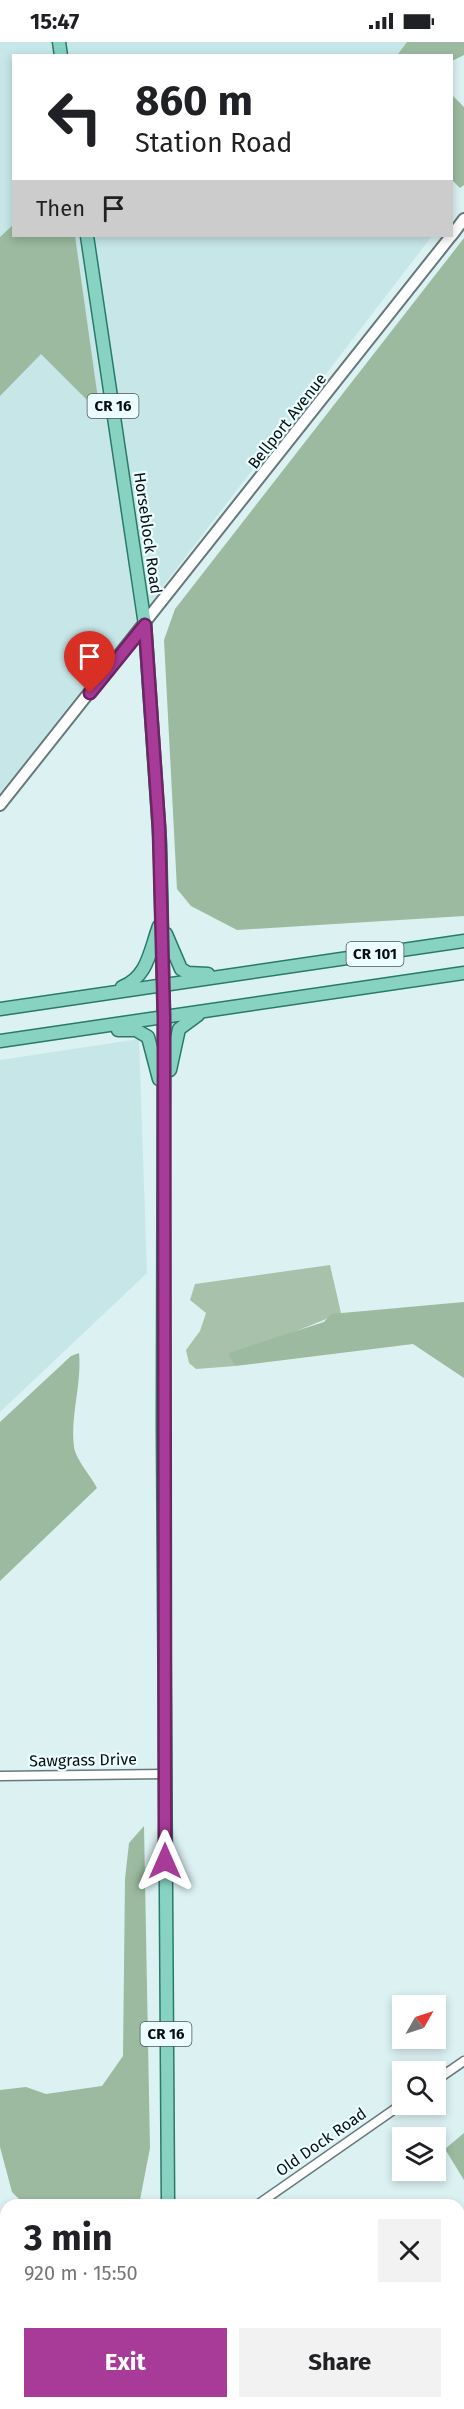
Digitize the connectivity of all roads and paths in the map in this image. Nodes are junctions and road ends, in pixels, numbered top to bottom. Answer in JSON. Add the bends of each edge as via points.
{"nodes":[{"id":1,"x":464,"y":219,"type":"edge"},
{"id":2,"x":453,"y":233,"type":"edge"},
{"id":3,"x":87,"y":237,"type":"edge"},
{"id":4,"x":449,"y":237,"type":"edge"},
{"id":5,"x":145,"y":625,"type":"junction"},
{"id":6,"x":0,"y":805,"type":"edge"},
{"id":7,"x":162,"y":919,"type":"junction"},
{"id":8,"x":464,"y":941,"type":"edge"},
{"id":9,"x":464,"y":973,"type":"edge"},
{"id":10,"x":239,"y":975,"type":"junction"},
{"id":11,"x":163,"y":987,"type":"junction"},
{"id":12,"x":103,"y":994,"type":"junction"},
{"id":13,"x":0,"y":1009,"type":"edge"},
{"id":14,"x":204,"y":1011,"type":"junction"},
{"id":15,"x":164,"y":1017,"type":"junction"},
{"id":16,"x":84,"y":1029,"type":"junction"},
{"id":17,"x":0,"y":1041,"type":"edge"},
{"id":18,"x":164,"y":1102,"type":"junction"},
{"id":19,"x":165,"y":1773,"type":"junction"},
{"id":20,"x":0,"y":1776,"type":"edge"},
{"id":21,"x":464,"y":2061,"type":"edge"},
{"id":22,"x":446,"y":2073,"type":"edge"},
{"id":23,"x":392,"y":2111,"type":"edge"},
{"id":24,"x":168,"y":2199,"type":"edge"},
{"id":25,"x":266,"y":2199,"type":"edge"}],
"edges":[{"from":1,"to":2,"type":"main road","name":"Bellport Avenue"},
{"from":3,"to":5,"type":"main road","name":"Horseblock Road","number":"CR 16"},
{"from":4,"to":5,"type":"main road","name":"Bellport Avenue"},
{"from":5,"to":6,"type":"main road","name":"Bellport Avenue"},
{"from":5,"to":7,"type":"main road","name":"Horseblock Road","number":"CR 16"},
{"from":7,"to":10,"type":"main road","via":[[180,969],[188,973]]},
{"from":7,"to":11,"type":"main road","name":"Horseblock Road","number":"CR 16"},
{"from":7,"to":12,"type":"main road","via":[[140,976]]},
{"from":8,"to":10,"type":"main road","number":"CR 101"},
{"from":9,"to":14,"type":"main road","number":"CR 101"},
{"from":10,"to":11,"type":"main road","number":"CR 101"},
{"from":11,"to":12,"type":"main road","number":"CR 101"},
{"from":11,"to":15,"type":"main road","name":"Horseblock Road","number":"CR 16"},
{"from":12,"to":13,"type":"main road","number":"CR 101"},
{"from":14,"to":15,"type":"main road","number":"CR 101"},
{"from":14,"to":18,"type":"main road","via":[[179,1029]]},
{"from":15,"to":16,"type":"main road","number":"CR 101"},
{"from":15,"to":18,"type":"main road","name":"Horseblock Road","number":"CR 16"},
{"from":16,"to":17,"type":"main road","number":"CR 101"},
{"from":16,"to":18,"type":"main road","via":[[136,1030],[145,1034]]},
{"from":18,"to":19,"type":"main road","name":"Horseblock Road","number":"CR 16"},
{"from":19,"to":20,"type":"street","name":"Sawgrass Drive"},
{"from":19,"to":24,"type":"main road","name":"Horseblock Road","number":"CR 16"},
{"from":21,"to":22,"type":"street"},
{"from":23,"to":25,"type":"street","name":"Old Dock Road"}]}
